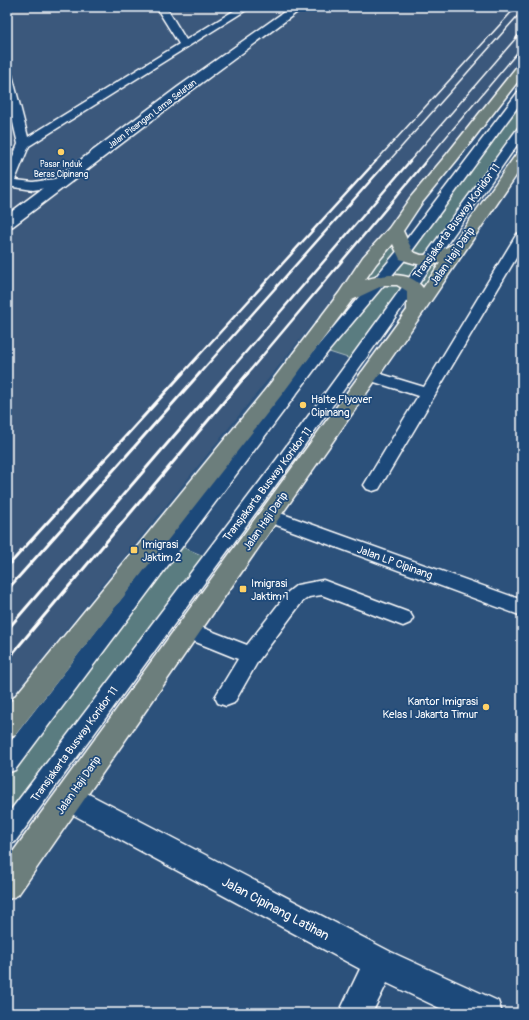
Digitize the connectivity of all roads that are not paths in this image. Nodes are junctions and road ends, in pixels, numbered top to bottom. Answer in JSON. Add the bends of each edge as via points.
{"nodes":[{"id":1,"x":161,"y":7,"type":"edge"},
{"id":2,"x":246,"y":7,"type":"edge"},
{"id":3,"x":298,"y":7,"type":"edge"},
{"id":4,"x":185,"y":45,"type":"junction"},
{"id":5,"x":522,"y":68,"type":"edge"},
{"id":6,"x":7,"y":75,"type":"edge"},
{"id":7,"x":522,"y":94,"type":"edge"},
{"id":8,"x":522,"y":130,"type":"edge"},
{"id":9,"x":24,"y":144,"type":"junction"},
{"id":10,"x":522,"y":156,"type":"edge"},
{"id":11,"x":62,"y":182,"type":"junction"},
{"id":12,"x":8,"y":183,"type":"edge"},
{"id":13,"x":7,"y":222,"type":"edge"},
{"id":14,"x":395,"y":231,"type":"junction"},
{"id":15,"x":522,"y":237,"type":"edge"},
{"id":16,"x":460,"y":246,"type":"junction"},
{"id":17,"x":404,"y":252,"type":"junction"},
{"id":18,"x":429,"y":261,"type":"junction"},
{"id":19,"x":381,"y":281,"type":"junction"},
{"id":20,"x":411,"y":285,"type":"junction"},
{"id":21,"x":346,"y":296,"type":"junction"},
{"id":22,"x":416,"y":310,"type":"junction"},
{"id":23,"x":368,"y":375,"type":"junction"},
{"id":24,"x":428,"y":394,"type":"junction"},
{"id":25,"x":373,"y":485,"type":"dead end"},
{"id":26,"x":269,"y":515,"type":"junction"},
{"id":27,"x":522,"y":608,"type":"edge"},
{"id":28,"x":403,"y":618,"type":"dead end"},
{"id":29,"x":188,"y":630,"type":"junction"},
{"id":30,"x":251,"y":655,"type":"junction"},
{"id":31,"x":226,"y":697,"type":"dead end"},
{"id":32,"x":7,"y":726,"type":"edge"},
{"id":33,"x":7,"y":763,"type":"edge"},
{"id":34,"x":69,"y":798,"type":"junction"},
{"id":35,"x":7,"y":834,"type":"edge"},
{"id":36,"x":7,"y":885,"type":"edge"},
{"id":37,"x":380,"y":963,"type":"junction"},
{"id":38,"x":355,"y":1013,"type":"edge"},
{"id":39,"x":486,"y":1013,"type":"edge"}],
"edges":[{"from":1,"to":4,"type":"lane"},
{"from":2,"to":4,"type":"lane"},
{"from":3,"to":11,"type":"street","name":"Jalan Pisangan Lama Selatan"},
{"from":4,"to":9,"type":"lane"},
{"from":5,"to":14,"type":"main road","via":[[415,202]]},
{"from":6,"to":9,"type":"lane"},
{"from":7,"to":17,"type":"lane","name":"Transjakarta Busway Koridor 11"},
{"from":8,"to":18,"type":"lane","name":"Transjakarta Busway Koridor 11"},
{"from":9,"to":12,"type":"lane"},
{"from":10,"to":16,"type":"main road","name":"Jalan Haji Darip"},
{"from":11,"to":12,"type":"lane","via":[[33,186]]},
{"from":11,"to":13,"type":"street","name":"Jalan Pisangan Lama Selatan"},
{"from":14,"to":17,"type":"main road"},
{"from":14,"to":21,"type":"main road","via":[[369,261]]},
{"from":15,"to":24,"type":"lane"},
{"from":16,"to":18,"type":"main road","via":[[444,257]]},
{"from":16,"to":22,"type":"main road","name":"Jalan Haji Darip"},
{"from":17,"to":18,"type":"main road","via":[[412,258]]},
{"from":17,"to":19,"type":"lane","name":"Transjakarta Busway Koridor 11"},
{"from":18,"to":20,"type":"lane","name":"Transjakarta Busway Koridor 11"},
{"from":19,"to":20,"type":"main road","via":[[396,279]]},
{"from":19,"to":21,"type":"main road","via":[[371,283]]},
{"from":19,"to":33,"type":"lane","name":"Transjakarta Busway Koridor 11","via":[[322,350]]},
{"from":20,"to":22,"type":"main road","via":[[417,294]]},
{"from":20,"to":35,"type":"lane","name":"Transjakarta Busway Koridor 11","via":[[271,480]]},
{"from":21,"to":32,"type":"main road","via":[[276,389]]},
{"from":22,"to":23,"type":"main road","name":"Jalan Haji Darip"},
{"from":23,"to":24,"type":"lane"},
{"from":23,"to":26,"type":"main road","name":"Jalan Haji Darip"},
{"from":24,"to":25,"type":"lane"},
{"from":26,"to":27,"type":"lane","name":"Jalan LP Cipinang"},
{"from":26,"to":29,"type":"main road","name":"Jalan Haji Darip"},
{"from":28,"to":30,"type":"lane","via":[[323,587],[304,590],[295,597]]},
{"from":29,"to":30,"type":"lane"},
{"from":29,"to":34,"type":"main road","name":"Jalan Haji Darip"},
{"from":30,"to":31,"type":"lane"},
{"from":34,"to":36,"type":"main road","name":"Jalan Haji Darip"},
{"from":34,"to":37,"type":"street","name":"Jalan Cipinang Latihan"},
{"from":37,"to":38,"type":"street"},
{"from":37,"to":39,"type":"street","name":"Jalan Cipinang Latihan"}]}
